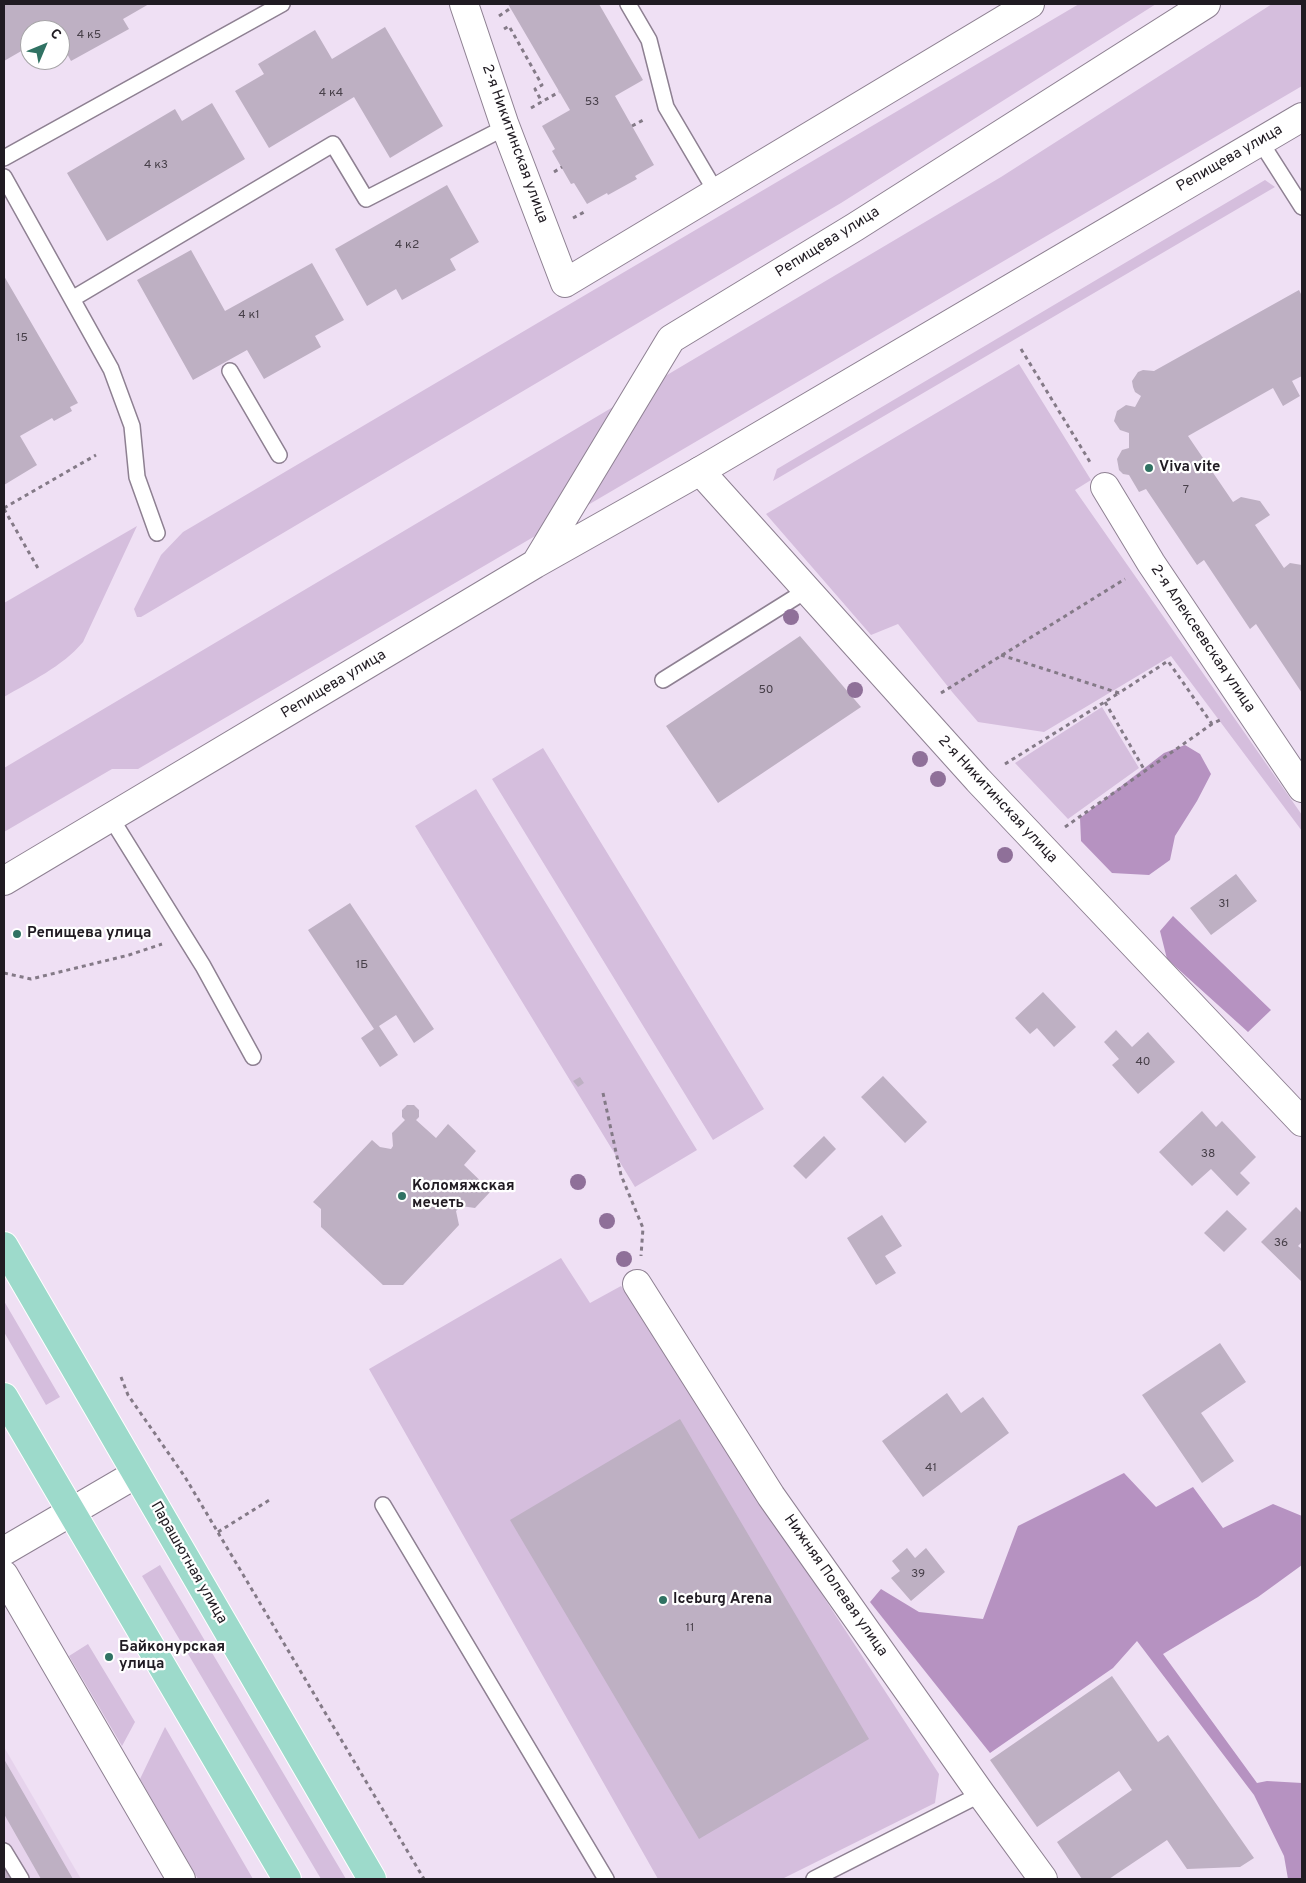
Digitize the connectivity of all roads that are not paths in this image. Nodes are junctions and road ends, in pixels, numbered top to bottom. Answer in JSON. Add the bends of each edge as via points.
{"nodes":[{"id":1,"x":282,"y":4,"type":"edge"},
{"id":2,"x":464,"y":4,"type":"edge"},
{"id":3,"x":628,"y":4,"type":"edge"},
{"id":4,"x":1030,"y":4,"type":"edge"},
{"id":5,"x":1206,"y":4,"type":"edge"},
{"id":6,"x":1302,"y":116,"type":"edge"},
{"id":7,"x":506,"y":127,"type":"junction"},
{"id":8,"x":1260,"y":141,"type":"junction"},
{"id":9,"x":4,"y":158,"type":"edge"},
{"id":10,"x":4,"y":177,"type":"edge"},
{"id":11,"x":716,"y":192,"type":"junction"},
{"id":12,"x":1302,"y":208,"type":"edge"},
{"id":13,"x":72,"y":298,"type":"junction"},
{"id":14,"x":230,"y":371,"type":"dead end"},
{"id":15,"x":279,"y":455,"type":"dead end"},
{"id":16,"x":700,"y":471,"type":"junction"},
{"id":17,"x":1105,"y":488,"type":"road end"},
{"id":18,"x":157,"y":533,"type":"dead end"},
{"id":19,"x":535,"y":564,"type":"junction"},
{"id":20,"x":807,"y":590,"type":"junction"},
{"id":21,"x":663,"y":680,"type":"dead end"},
{"id":22,"x":1302,"y":788,"type":"edge"},
{"id":23,"x":111,"y":818,"type":"junction"},
{"id":24,"x":4,"y":881,"type":"edge"},
{"id":25,"x":253,"y":1057,"type":"dead end"},
{"id":26,"x":1302,"y":1122,"type":"edge"},
{"id":27,"x":4,"y":1246,"type":"edge"},
{"id":28,"x":637,"y":1284,"type":"road end"},
{"id":29,"x":4,"y":1396,"type":"edge"},
{"id":30,"x":136,"y":1474,"type":"junction"},
{"id":31,"x":383,"y":1505,"type":"dead end"},
{"id":32,"x":72,"y":1511,"type":"junction"},
{"id":33,"x":4,"y":1551,"type":"edge"},
{"id":34,"x":4,"y":1576,"type":"edge"},
{"id":35,"x":981,"y":1794,"type":"junction"},
{"id":36,"x":4,"y":1851,"type":"edge"},
{"id":37,"x":21,"y":1879,"type":"edge"},
{"id":38,"x":181,"y":1879,"type":"edge"},
{"id":39,"x":287,"y":1879,"type":"edge"},
{"id":40,"x":372,"y":1879,"type":"edge"},
{"id":41,"x":606,"y":1879,"type":"edge"},
{"id":42,"x":814,"y":1879,"type":"edge"},
{"id":43,"x":1044,"y":1879,"type":"edge"}],
"edges":[{"from":1,"to":9,"type":"lane"},
{"from":2,"to":7,"type":"street","name":"2-я Никитинская улица"},
{"from":3,"to":11,"type":"lane","via":[[649,40],[666,107]]},
{"from":4,"to":11,"type":"street"},
{"from":5,"to":19,"type":"street","name":"Репищева улица","via":[[672,339]]},
{"from":6,"to":8,"type":"street","name":"Репищева улица"},
{"from":7,"to":11,"type":"street","name":"2-я Никитинская улица","via":[[565,283]]},
{"from":7,"to":13,"type":"lane","via":[[366,199],[333,144]]},
{"from":8,"to":12,"type":"lane"},
{"from":8,"to":16,"type":"street","name":"Репищева улица"},
{"from":10,"to":13,"type":"lane"},
{"from":13,"to":18,"type":"lane","via":[[112,369],[132,426],[138,477]]},
{"from":14,"to":15,"type":"lane"},
{"from":16,"to":19,"type":"street","name":"Репищева улица"},
{"from":16,"to":20,"type":"street","name":"2-я Никитинская улица"},
{"from":17,"to":22,"type":"street","name":"2-я Алексеевская улица","via":[[1151,563]]},
{"from":19,"to":23,"type":"street","name":"Репищева улица"},
{"from":20,"to":21,"type":"lane"},
{"from":20,"to":26,"type":"street","name":"2-я Никитинская улица","via":[[1039,846]]},
{"from":23,"to":24,"type":"street","name":"Репищева улица"},
{"from":23,"to":25,"type":"lane","via":[[203,966]]},
{"from":27,"to":30,"type":"main road","name":"Парашютная улица"},
{"from":28,"to":35,"type":"street","name":"Нижняя Полевая улица","via":[[771,1496]]},
{"from":29,"to":32,"type":"main road"},
{"from":30,"to":32,"type":"street"},
{"from":30,"to":40,"type":"main road","name":"Парашютная улица"},
{"from":31,"to":41,"type":"lane"},
{"from":32,"to":33,"type":"street"},
{"from":32,"to":39,"type":"main road"},
{"from":34,"to":38,"type":"street"},
{"from":35,"to":42,"type":"lane"},
{"from":35,"to":43,"type":"street","name":"Нижняя Полевая улица"},
{"from":36,"to":37,"type":"lane"}]}
